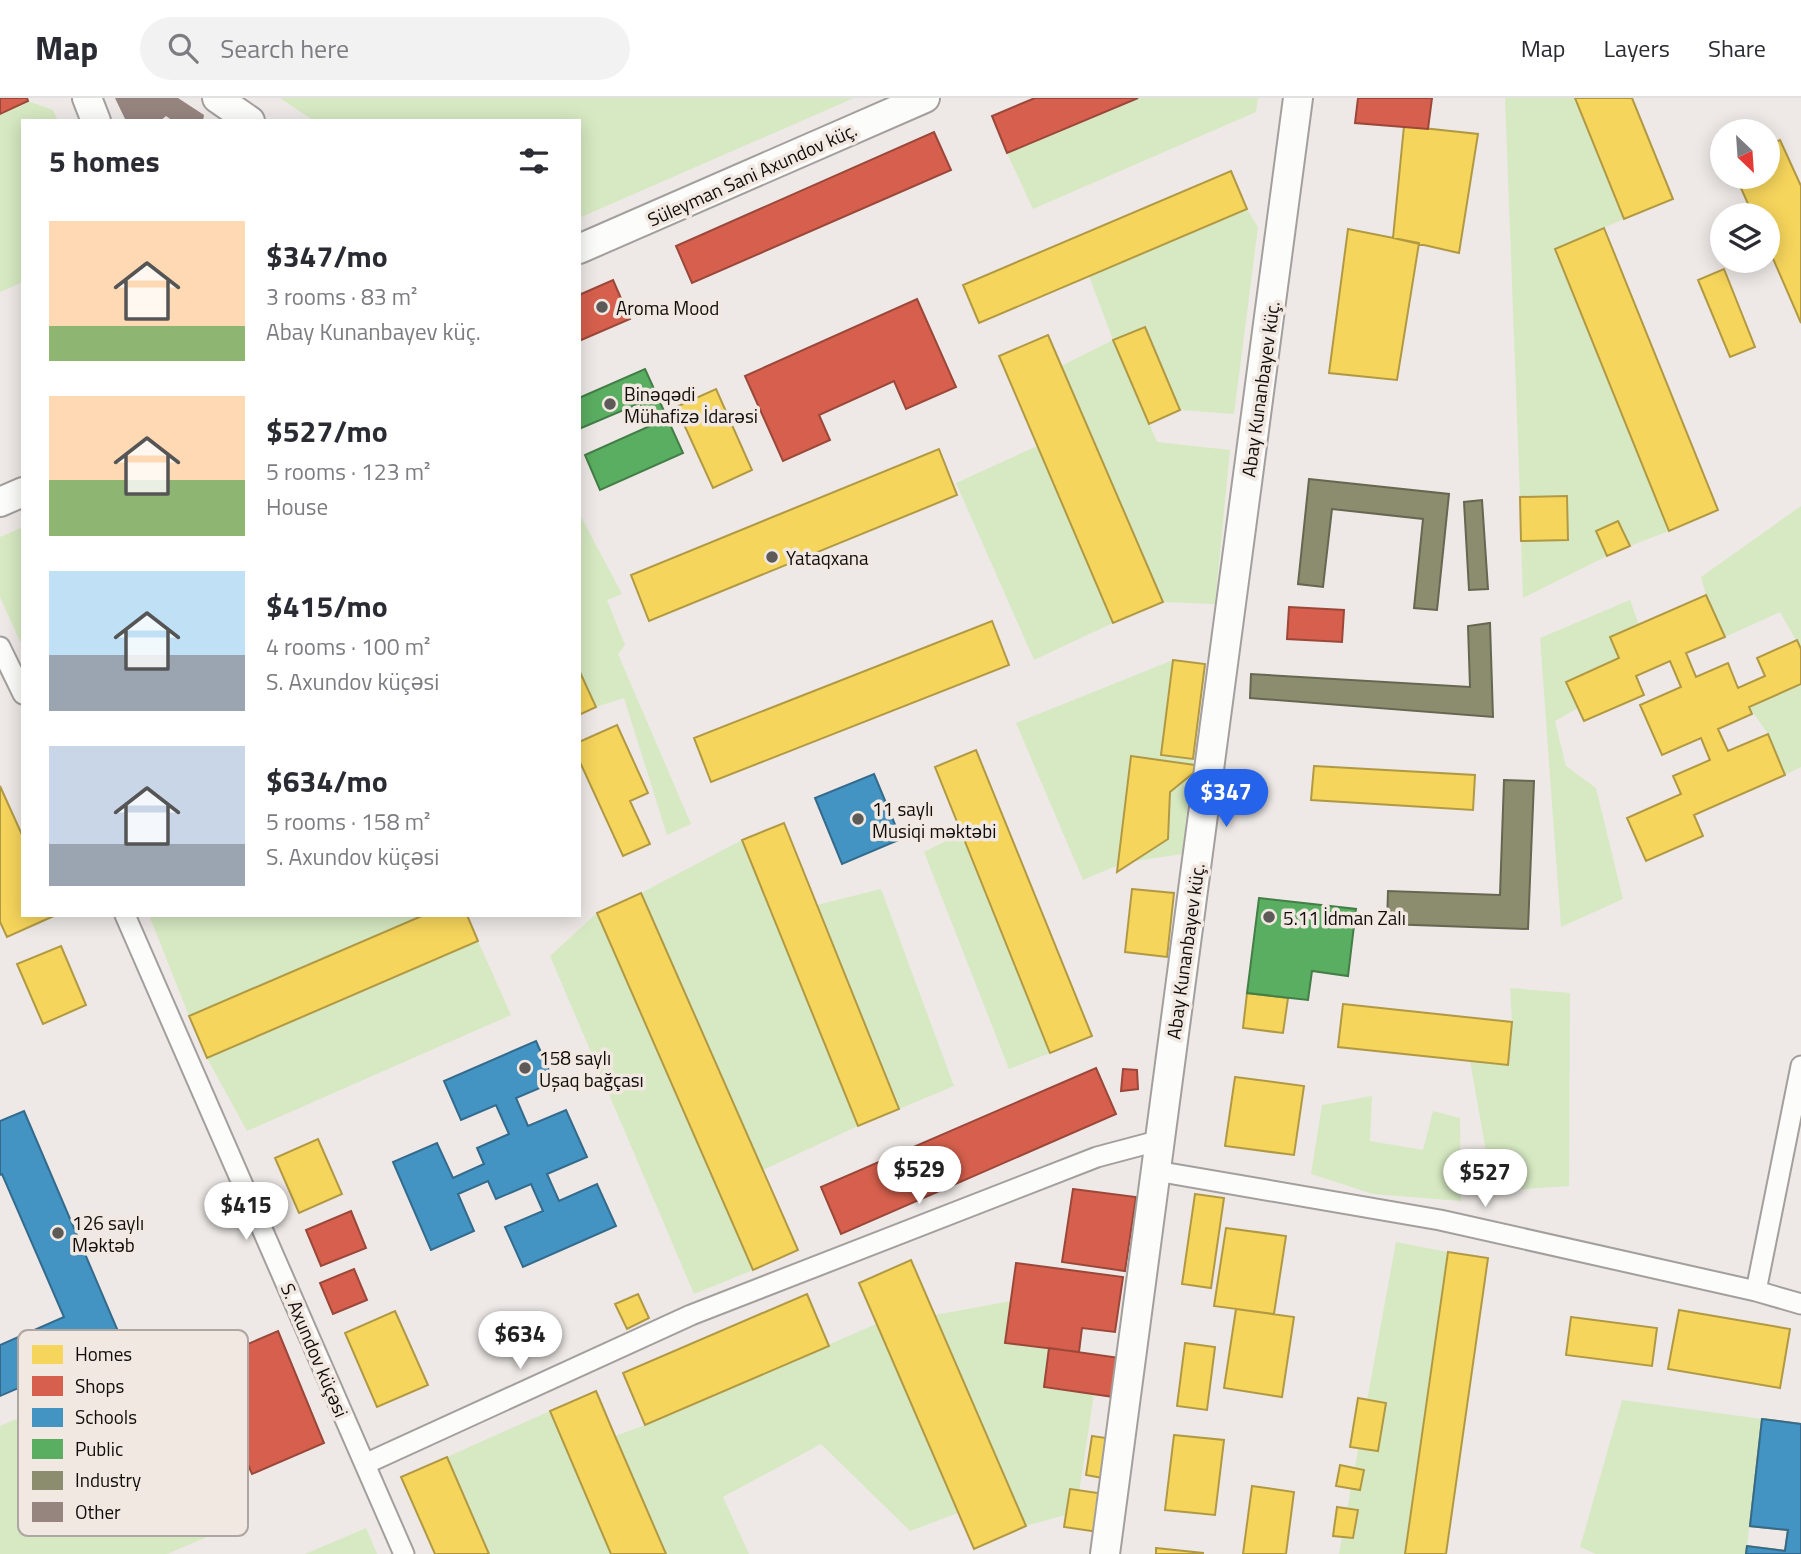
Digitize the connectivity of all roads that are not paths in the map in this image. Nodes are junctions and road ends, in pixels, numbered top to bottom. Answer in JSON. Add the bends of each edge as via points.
{"nodes":[{"id":1,"x":87,"y":98,"type":"edge"},
{"id":2,"x":218,"y":98,"type":"edge"},
{"id":3,"x":925,"y":98,"type":"edge"},
{"id":4,"x":1298,"y":98,"type":"edge"},
{"id":5,"x":95,"y":119,"type":"edge"},
{"id":6,"x":247,"y":119,"type":"edge"},
{"id":7,"x":581,"y":248,"type":"edge"},
{"id":8,"x":21,"y":493,"type":"edge"},
{"id":9,"x":0,"y":502,"type":"edge"},
{"id":10,"x":0,"y":647,"type":"edge"},
{"id":11,"x":21,"y":690,"type":"edge"},
{"id":12,"x":126,"y":917,"type":"edge"},
{"id":13,"x":1801,"y":1066,"type":"edge"},
{"id":14,"x":1161,"y":1140,"type":"junction"},
{"id":15,"x":1156,"y":1171,"type":"junction"},
{"id":16,"x":1756,"y":1291,"type":"junction"},
{"id":17,"x":1801,"y":1304,"type":"edge"},
{"id":18,"x":365,"y":1464,"type":"junction"},
{"id":19,"x":404,"y":1554,"type":"edge"},
{"id":20,"x":1105,"y":1554,"type":"edge"}],
"edges":[{"from":1,"to":5,"type":"street"},
{"from":2,"to":6,"type":"street"},
{"from":3,"to":7,"type":"street","name":"Süleyman Sani Axundov küç."},
{"from":4,"to":14,"type":"street","name":"Abay Kunanbayev küç."},
{"from":8,"to":9,"type":"street"},
{"from":10,"to":11,"type":"street"},
{"from":12,"to":18,"type":"street","name":"S. Axundov küçəsi"},
{"from":13,"to":16,"type":"street"},
{"from":14,"to":15,"type":"street","name":"Abay Kunanbayev küç."},
{"from":14,"to":18,"type":"street","via":[[1097,1157],[691,1315]]},
{"from":15,"to":16,"type":"street","via":[[1440,1220]]},
{"from":15,"to":20,"type":"street","name":"Abay Kunanbayev küç."},
{"from":16,"to":17,"type":"street"},
{"from":18,"to":19,"type":"street","name":"S. Axundov küçəsi"}]}
